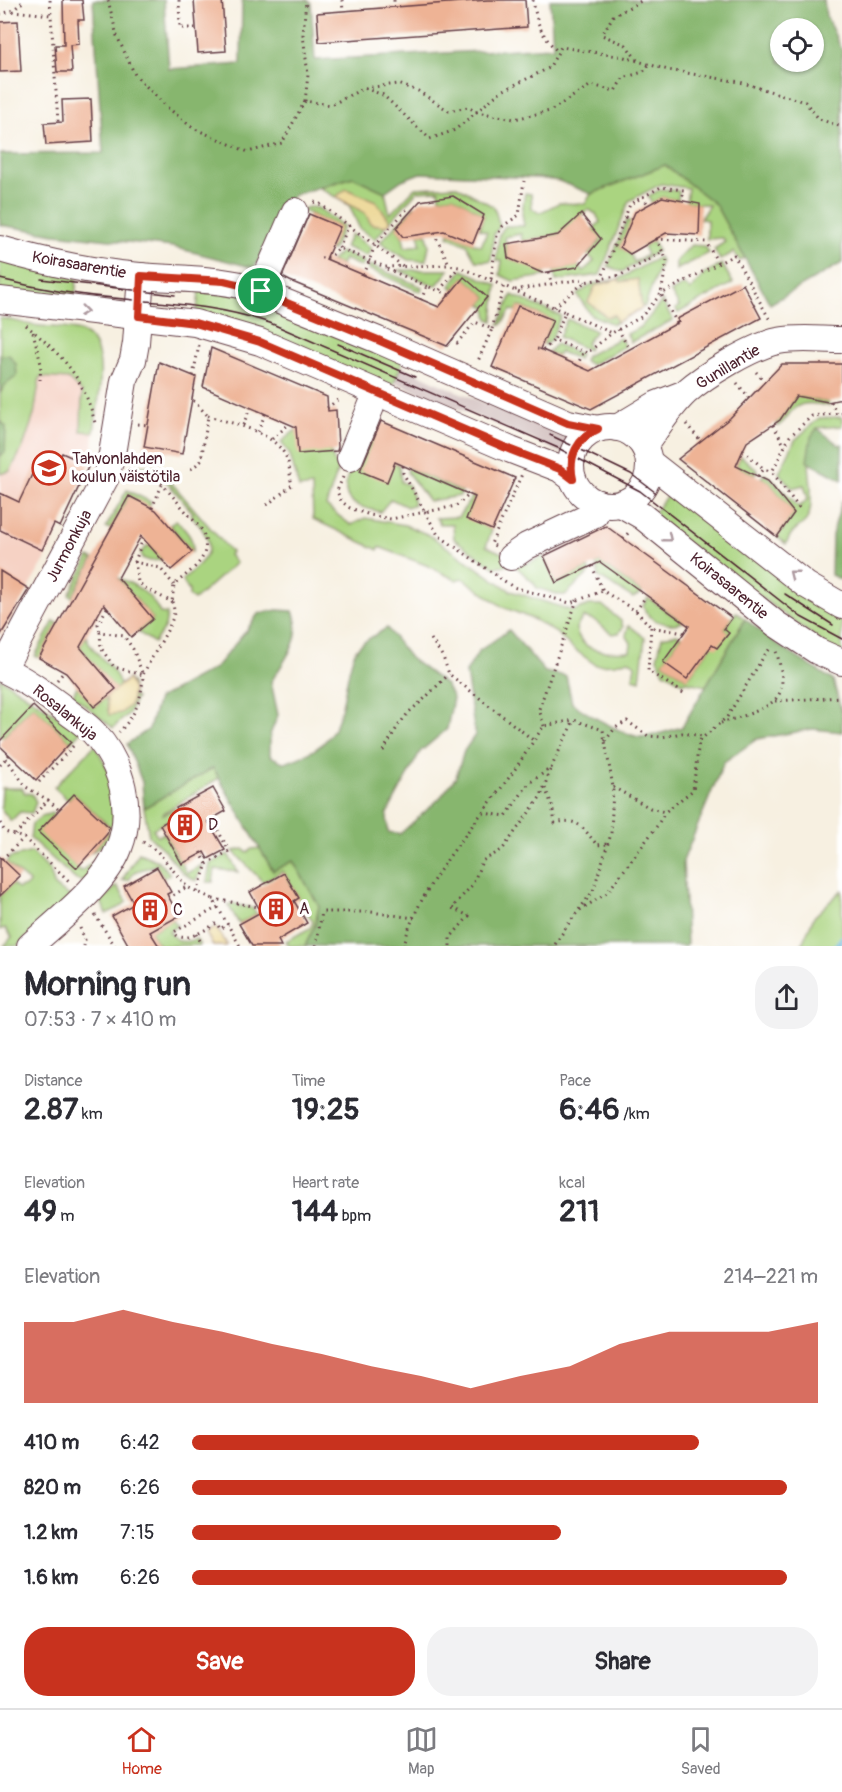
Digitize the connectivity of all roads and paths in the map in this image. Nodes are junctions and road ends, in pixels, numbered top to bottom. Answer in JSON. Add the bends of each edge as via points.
{"nodes":[{"id":1,"x":25,"y":0,"type":"edge"},
{"id":2,"x":50,"y":0,"type":"edge"},
{"id":3,"x":108,"y":0,"type":"edge"},
{"id":4,"x":179,"y":0,"type":"edge"},
{"id":5,"x":306,"y":0,"type":"edge"},
{"id":6,"x":342,"y":0,"type":"edge"},
{"id":7,"x":394,"y":0,"type":"edge"},
{"id":8,"x":533,"y":0,"type":"edge"},
{"id":9,"x":643,"y":0,"type":"edge"},
{"id":10,"x":394,"y":7,"type":"dead end"},
{"id":11,"x":12,"y":11,"type":"junction"},
{"id":12,"x":343,"y":11,"type":"dead end"},
{"id":13,"x":0,"y":14,"type":"edge"},
{"id":14,"x":51,"y":15,"type":"junction"},
{"id":15,"x":195,"y":28,"type":"dead end"},
{"id":16,"x":558,"y":52,"type":"junction"},
{"id":17,"x":638,"y":61,"type":"junction"},
{"id":18,"x":650,"y":65,"type":"junction"},
{"id":19,"x":364,"y":88,"type":"junction"},
{"id":20,"x":305,"y":101,"type":"junction"},
{"id":21,"x":477,"y":112,"type":"junction"},
{"id":22,"x":58,"y":122,"type":"dead end"},
{"id":23,"x":842,"y":127,"type":"edge"},
{"id":24,"x":524,"y":181,"type":"dead end"},
{"id":25,"x":644,"y":196,"type":"junction"},
{"id":26,"x":682,"y":201,"type":"dead end"},
{"id":27,"x":648,"y":205,"type":"dead end"},
{"id":28,"x":407,"y":209,"type":"dead end"},
{"id":29,"x":295,"y":211,"type":"joint"},
{"id":30,"x":625,"y":217,"type":"junction"},
{"id":31,"x":632,"y":219,"type":"dead end"},
{"id":32,"x":349,"y":225,"type":"junction"},
{"id":33,"x":434,"y":233,"type":"dead end"},
{"id":34,"x":375,"y":245,"type":"junction"},
{"id":35,"x":339,"y":248,"type":"junction"},
{"id":36,"x":0,"y":249,"type":"edge"},
{"id":37,"x":663,"y":252,"type":"junction"},
{"id":38,"x":321,"y":258,"type":"dead end"},
{"id":39,"x":369,"y":261,"type":"junction"},
{"id":40,"x":718,"y":263,"type":"junction"},
{"id":41,"x":449,"y":264,"type":"junction"},
{"id":42,"x":385,"y":267,"type":"junction"},
{"id":43,"x":404,"y":267,"type":"junction"},
{"id":44,"x":459,"y":267,"type":"junction"},
{"id":45,"x":549,"y":272,"type":"dead end"},
{"id":46,"x":133,"y":275,"type":"junction"},
{"id":47,"x":364,"y":275,"type":"dead end"},
{"id":48,"x":491,"y":279,"type":"junction"},
{"id":49,"x":601,"y":280,"type":"junction"},
{"id":50,"x":585,"y":282,"type":"junction"},
{"id":51,"x":551,"y":284,"type":"junction"},
{"id":52,"x":504,"y":285,"type":"junction"},
{"id":53,"x":427,"y":286,"type":"junction"},
{"id":54,"x":513,"y":290,"type":"junction"},
{"id":55,"x":261,"y":291,"type":"junction"},
{"id":56,"x":439,"y":291,"type":"junction"},
{"id":57,"x":661,"y":294,"type":"junction"},
{"id":58,"x":449,"y":295,"type":"dead end"},
{"id":59,"x":0,"y":300,"type":"edge"},
{"id":60,"x":421,"y":300,"type":"dead end"},
{"id":61,"x":553,"y":308,"type":"junction"},
{"id":62,"x":565,"y":312,"type":"junction"},
{"id":63,"x":131,"y":316,"type":"junction"},
{"id":64,"x":679,"y":322,"type":"dead end"},
{"id":65,"x":771,"y":322,"type":"dead end"},
{"id":66,"x":25,"y":323,"type":"dead end"},
{"id":67,"x":492,"y":329,"type":"junction"},
{"id":68,"x":618,"y":329,"type":"junction"},
{"id":69,"x":33,"y":331,"type":"junction"},
{"id":70,"x":612,"y":333,"type":"junction"},
{"id":71,"x":200,"y":337,"type":"dead end"},
{"id":72,"x":452,"y":339,"type":"dead end"},
{"id":73,"x":554,"y":340,"type":"junction"},
{"id":74,"x":842,"y":340,"type":"edge"},
{"id":75,"x":537,"y":349,"type":"dead end"},
{"id":76,"x":629,"y":349,"type":"dead end"},
{"id":77,"x":583,"y":353,"type":"junction"},
{"id":78,"x":577,"y":366,"type":"dead end"},
{"id":79,"x":474,"y":368,"type":"dead end"},
{"id":80,"x":753,"y":369,"type":"dead end"},
{"id":81,"x":193,"y":376,"type":"dead end"},
{"id":82,"x":40,"y":380,"type":"dead end"},
{"id":83,"x":736,"y":382,"type":"dead end"},
{"id":84,"x":765,"y":382,"type":"dead end"},
{"id":85,"x":377,"y":392,"type":"junction"},
{"id":86,"x":686,"y":393,"type":"junction"},
{"id":87,"x":346,"y":394,"type":"dead end"},
{"id":88,"x":195,"y":398,"type":"dead end"},
{"id":89,"x":749,"y":398,"type":"dead end"},
{"id":90,"x":831,"y":402,"type":"dead end"},
{"id":91,"x":250,"y":408,"type":"dead end"},
{"id":92,"x":327,"y":408,"type":"dead end"},
{"id":93,"x":837,"y":413,"type":"junction"},
{"id":94,"x":842,"y":413,"type":"edge"},
{"id":95,"x":265,"y":414,"type":"dead end"},
{"id":96,"x":208,"y":416,"type":"junction"},
{"id":97,"x":682,"y":420,"type":"dead end"},
{"id":98,"x":137,"y":424,"type":"dead end"},
{"id":99,"x":289,"y":424,"type":"dead end"},
{"id":100,"x":148,"y":425,"type":"dead end"},
{"id":101,"x":773,"y":425,"type":"dead end"},
{"id":102,"x":243,"y":426,"type":"junction"},
{"id":103,"x":607,"y":429,"type":"junction"},
{"id":104,"x":97,"y":431,"type":"dead end"},
{"id":105,"x":258,"y":432,"type":"junction"},
{"id":106,"x":272,"y":439,"type":"junction"},
{"id":107,"x":701,"y":441,"type":"dead end"},
{"id":108,"x":785,"y":446,"type":"junction"},
{"id":109,"x":743,"y":450,"type":"dead end"},
{"id":110,"x":646,"y":454,"type":"junction"},
{"id":111,"x":350,"y":458,"type":"joint"},
{"id":112,"x":404,"y":466,"type":"dead end"},
{"id":113,"x":128,"y":469,"type":"dead end"},
{"id":114,"x":191,"y":469,"type":"dead end"},
{"id":115,"x":764,"y":469,"type":"junction"},
{"id":116,"x":524,"y":470,"type":"dead end"},
{"id":117,"x":772,"y":472,"type":"junction"},
{"id":118,"x":758,"y":476,"type":"dead end"},
{"id":119,"x":573,"y":479,"type":"junction"},
{"id":120,"x":162,"y":484,"type":"junction"},
{"id":121,"x":469,"y":495,"type":"dead end"},
{"id":122,"x":610,"y":504,"type":"junction"},
{"id":123,"x":267,"y":505,"type":"dead end"},
{"id":124,"x":152,"y":508,"type":"dead end"},
{"id":125,"x":798,"y":508,"type":"dead end"},
{"id":126,"x":425,"y":512,"type":"junction"},
{"id":127,"x":438,"y":535,"type":"dead end"},
{"id":128,"x":143,"y":538,"type":"dead end"},
{"id":129,"x":505,"y":552,"type":"joint"},
{"id":130,"x":135,"y":562,"type":"junction"},
{"id":131,"x":592,"y":566,"type":"dead end"},
{"id":132,"x":174,"y":585,"type":"junction"},
{"id":133,"x":646,"y":596,"type":"dead end"},
{"id":134,"x":577,"y":600,"type":"dead end"},
{"id":135,"x":172,"y":602,"type":"junction"},
{"id":136,"x":842,"y":606,"type":"edge"},
{"id":137,"x":107,"y":608,"type":"dead end"},
{"id":138,"x":636,"y":611,"type":"junction"},
{"id":139,"x":651,"y":627,"type":"junction"},
{"id":140,"x":100,"y":632,"type":"junction"},
{"id":141,"x":684,"y":633,"type":"dead end"},
{"id":142,"x":431,"y":639,"type":"dead end"},
{"id":143,"x":842,"y":662,"type":"edge"},
{"id":144,"x":2,"y":669,"type":"edge"},
{"id":145,"x":449,"y":674,"type":"junction"},
{"id":146,"x":143,"y":675,"type":"junction"},
{"id":147,"x":685,"y":694,"type":"dead end"},
{"id":148,"x":842,"y":697,"type":"edge"},
{"id":149,"x":775,"y":701,"type":"junction"},
{"id":150,"x":574,"y":720,"type":"junction"},
{"id":151,"x":720,"y":723,"type":"junction"},
{"id":152,"x":544,"y":726,"type":"junction"},
{"id":153,"x":89,"y":729,"type":"junction"},
{"id":154,"x":115,"y":736,"type":"dead end"},
{"id":155,"x":705,"y":736,"type":"junction"},
{"id":156,"x":533,"y":741,"type":"junction"},
{"id":157,"x":605,"y":741,"type":"junction"},
{"id":158,"x":383,"y":751,"type":"dead end"},
{"id":159,"x":0,"y":765,"type":"edge"},
{"id":160,"x":551,"y":768,"type":"junction"},
{"id":161,"x":39,"y":782,"type":"dead end"},
{"id":162,"x":613,"y":787,"type":"junction"},
{"id":163,"x":544,"y":788,"type":"junction"},
{"id":164,"x":48,"y":800,"type":"junction"},
{"id":165,"x":59,"y":810,"type":"dead end"},
{"id":166,"x":665,"y":812,"type":"junction"},
{"id":167,"x":483,"y":813,"type":"junction"},
{"id":168,"x":212,"y":819,"type":"dead end"},
{"id":169,"x":0,"y":823,"type":"edge"},
{"id":170,"x":5,"y":832,"type":"junction"},
{"id":171,"x":0,"y":833,"type":"edge"},
{"id":172,"x":122,"y":834,"type":"junction"},
{"id":173,"x":15,"y":835,"type":"junction"},
{"id":174,"x":24,"y":838,"type":"junction"},
{"id":175,"x":608,"y":844,"type":"junction"},
{"id":176,"x":198,"y":848,"type":"dead end"},
{"id":177,"x":2,"y":859,"type":"dead end"},
{"id":178,"x":207,"y":864,"type":"junction"},
{"id":179,"x":187,"y":887,"type":"junction"},
{"id":180,"x":197,"y":892,"type":"junction"},
{"id":181,"x":213,"y":898,"type":"junction"},
{"id":182,"x":163,"y":901,"type":"dead end"},
{"id":183,"x":218,"y":907,"type":"junction"},
{"id":184,"x":259,"y":907,"type":"dead end"},
{"id":185,"x":81,"y":912,"type":"junction"},
{"id":186,"x":576,"y":913,"type":"junction"},
{"id":187,"x":414,"y":918,"type":"junction"},
{"id":188,"x":228,"y":924,"type":"junction"},
{"id":189,"x":196,"y":934,"type":"junction"},
{"id":190,"x":202,"y":944,"type":"dead end"},
{"id":191,"x":30,"y":946,"type":"edge"},
{"id":192,"x":84,"y":946,"type":"edge"},
{"id":193,"x":115,"y":946,"type":"edge"},
{"id":194,"x":240,"y":946,"type":"edge"},
{"id":195,"x":316,"y":946,"type":"edge"},
{"id":196,"x":404,"y":946,"type":"edge"},
{"id":197,"x":450,"y":946,"type":"edge"},
{"id":198,"x":554,"y":946,"type":"edge"}],
"edges":[{"from":1,"to":11,"type":"path"},
{"from":2,"to":14,"type":"path"},
{"from":3,"to":20,"type":"path","via":[[117,36],[135,75],[193,128],[248,152],[282,143]]},
{"from":4,"to":15,"type":"path","via":[[180,28]]},
{"from":5,"to":20,"type":"path"},
{"from":6,"to":12,"type":"path"},
{"from":7,"to":10,"type":"path"},
{"from":8,"to":16,"type":"path","via":[[543,37]]},
{"from":9,"to":17,"type":"path","via":[[613,16],[602,35],[626,45]]},
{"from":11,"to":13,"type":"path"},
{"from":11,"to":14,"type":"path"},
{"from":14,"to":22,"type":"path"},
{"from":16,"to":17,"type":"path","via":[[561,47]]},
{"from":16,"to":21,"type":"path","via":[[549,68],[500,92]]},
{"from":17,"to":18,"type":"path"},
{"from":18,"to":21,"type":"path","via":[[643,72],[623,78],[615,92],[591,85],[550,111],[514,119]]},
{"from":18,"to":23,"type":"path","via":[[740,82],[805,102],[819,120]]},
{"from":19,"to":20,"type":"path","via":[[332,105]]},
{"from":19,"to":21,"type":"path","via":[[398,84],[418,91],[449,111],[468,107]]},
{"from":19,"to":21,"type":"path","via":[[383,95],[430,139],[454,130]]},
{"from":24,"to":48,"type":"path","via":[[519,215],[502,226],[497,235]]},
{"from":25,"to":26,"type":"path","via":[[661,187],[684,190]]},
{"from":25,"to":27,"type":"path"},
{"from":25,"to":30,"type":"path","via":[[630,204]]},
{"from":28,"to":34,"type":"path"},
{"from":29,"to":32,"type":"path","via":[[299,205],[320,204]]},
{"from":29,"to":55,"type":"street"},
{"from":30,"to":31,"type":"path"},
{"from":30,"to":49,"type":"path"},
{"from":32,"to":34,"type":"path"},
{"from":32,"to":35,"type":"path"},
{"from":33,"to":41,"type":"path"},
{"from":34,"to":39,"type":"path"},
{"from":34,"to":43,"type":"path"},
{"from":35,"to":38,"type":"path","via":[[330,257]]},
{"from":35,"to":39,"type":"path"},
{"from":36,"to":46,"type":"street","name":"Koirasaarentie"},
{"from":37,"to":40,"type":"path","via":[[656,239],[706,242]]},
{"from":37,"to":49,"type":"path","via":[[621,275]]},
{"from":37,"to":57,"type":"path","via":[[667,260]]},
{"from":39,"to":42,"type":"path"},
{"from":39,"to":47,"type":"path"},
{"from":40,"to":57,"type":"path"},
{"from":40,"to":65,"type":"path","via":[[734,255]]},
{"from":41,"to":43,"type":"path"},
{"from":41,"to":44,"type":"path"},
{"from":42,"to":43,"type":"path"},
{"from":42,"to":53,"type":"path"},
{"from":44,"to":48,"type":"path"},
{"from":44,"to":56,"type":"path"},
{"from":45,"to":51,"type":"path"},
{"from":46,"to":55,"type":"street","name":"Koirasaarentie","via":[[224,281]]},
{"from":46,"to":63,"type":"street","name":"Jurmonkuja"},
{"from":48,"to":52,"type":"path"},
{"from":49,"to":50,"type":"path"},
{"from":50,"to":51,"type":"path","via":[[584,279]]},
{"from":50,"to":61,"type":"path"},
{"from":51,"to":54,"type":"path"},
{"from":52,"to":54,"type":"path"},
{"from":52,"to":67,"type":"path"},
{"from":53,"to":56,"type":"path"},
{"from":53,"to":60,"type":"path"},
{"from":54,"to":61,"type":"path"},
{"from":55,"to":103,"type":"street","name":"Koirasaarentie","via":[[568,423]]},
{"from":56,"to":58,"type":"path"},
{"from":57,"to":64,"type":"path"},
{"from":57,"to":68,"type":"path","via":[[641,317]]},
{"from":59,"to":63,"type":"street","one_way":true},
{"from":61,"to":62,"type":"path"},
{"from":62,"to":70,"type":"path"},
{"from":62,"to":73,"type":"path"},
{"from":63,"to":85,"type":"street","via":[[195,323],[235,334]]},
{"from":63,"to":144,"type":"street","name":"Jurmonkuja","via":[[133,360],[124,381],[106,477]]},
{"from":66,"to":69,"type":"path"},
{"from":67,"to":72,"type":"path","via":[[475,322],[457,343]]},
{"from":67,"to":79,"type":"path"},
{"from":68,"to":70,"type":"path"},
{"from":68,"to":76,"type":"path"},
{"from":69,"to":82,"type":"path","via":[[41,364]]},
{"from":69,"to":104,"type":"path","via":[[59,353],[80,380]]},
{"from":70,"to":77,"type":"path"},
{"from":71,"to":81,"type":"path"},
{"from":73,"to":75,"type":"path","via":[[544,350]]},
{"from":73,"to":77,"type":"path"},
{"from":74,"to":86,"type":"street","name":"Gunillantie","via":[[780,340],[761,345]]},
{"from":77,"to":78,"type":"path"},
{"from":80,"to":84,"type":"path"},
{"from":83,"to":89,"type":"path"},
{"from":85,"to":111,"type":"street"},
{"from":85,"to":119,"type":"street","via":[[560,469]]},
{"from":86,"to":103,"type":"street","name":"Gunillantie"},
{"from":86,"to":110,"type":"street","name":"Gunillantie","via":[[667,414]]},
{"from":87,"to":92,"type":"path"},
{"from":88,"to":96,"type":"path","via":[[192,399]]},
{"from":90,"to":93,"type":"path"},
{"from":91,"to":102,"type":"path"},
{"from":93,"to":94,"type":"path"},
{"from":93,"to":108,"type":"path","via":[[812,416],[790,435]]},
{"from":95,"to":105,"type":"path"},
{"from":96,"to":102,"type":"path"},
{"from":96,"to":114,"type":"path","via":[[201,460]]},
{"from":97,"to":107,"type":"path"},
{"from":98,"to":100,"type":"path"},
{"from":99,"to":106,"type":"path"},
{"from":101,"to":108,"type":"path"},
{"from":102,"to":105,"type":"path"},
{"from":103,"to":110,"type":"street","via":[[627,431]]},
{"from":103,"to":119,"type":"street","via":[[586,436],[574,451]]},
{"from":105,"to":106,"type":"path"},
{"from":106,"to":123,"type":"path","via":[[288,460],[292,486]]},
{"from":108,"to":117,"type":"path"},
{"from":109,"to":115,"type":"path"},
{"from":110,"to":122,"type":"street","via":[[648,473],[643,487],[632,499]]},
{"from":136,"to":110,"type":"street","one_way":true,"via":[[806,585]]},
{"from":111,"to":126,"type":"path","via":[[337,491],[350,508],[391,519]]},
{"from":112,"to":126,"type":"path","via":[[403,473]]},
{"from":113,"to":120,"type":"path"},
{"from":115,"to":117,"type":"path"},
{"from":115,"to":118,"type":"path"},
{"from":116,"to":129,"type":"path","via":[[491,544]]},
{"from":117,"to":125,"type":"path"},
{"from":119,"to":122,"type":"street","via":[[585,496]]},
{"from":120,"to":124,"type":"path"},
{"from":120,"to":132,"type":"path","via":[[202,530],[206,545],[203,558]]},
{"from":121,"to":126,"type":"path","via":[[456,506]]},
{"from":122,"to":129,"type":"street","via":[[527,546]]},
{"from":122,"to":143,"type":"street","name":"Koirasaarentie","one_way":true,"via":[[642,516],[776,624]]},
{"from":126,"to":127,"type":"path"},
{"from":128,"to":130,"type":"path"},
{"from":130,"to":132,"type":"path","via":[[160,568]]},
{"from":130,"to":135,"type":"path","via":[[138,582]]},
{"from":131,"to":138,"type":"path","via":[[603,591]]},
{"from":132,"to":135,"type":"path"},
{"from":133,"to":138,"type":"path"},
{"from":134,"to":152,"type":"path","via":[[539,709]]},
{"from":135,"to":146,"type":"path","via":[[171,622]]},
{"from":137,"to":140,"type":"path","via":[[99,624]]},
{"from":138,"to":139,"type":"path"},
{"from":139,"to":141,"type":"path"},
{"from":139,"to":147,"type":"path","via":[[648,671]]},
{"from":140,"to":146,"type":"path","via":[[124,636]]},
{"from":140,"to":146,"type":"path","via":[[101,648],[114,667]]},
{"from":142,"to":145,"type":"path"},
{"from":144,"to":153,"type":"street","name":"Rosalankuja","via":[[35,686]]},
{"from":145,"to":156,"type":"path"},
{"from":145,"to":158,"type":"path","via":[[408,713]]},
{"from":146,"to":154,"type":"path","via":[[136,710]]},
{"from":148,"to":149,"type":"path"},
{"from":149,"to":151,"type":"path"},
{"from":149,"to":151,"type":"path","via":[[782,688],[774,643]]},
{"from":150,"to":152,"type":"path"},
{"from":150,"to":157,"type":"path","via":[[603,730]]},
{"from":150,"to":160,"type":"path"},
{"from":151,"to":155,"type":"path"},
{"from":152,"to":156,"type":"path"},
{"from":153,"to":161,"type":"path"},
{"from":153,"to":172,"type":"street","name":"Rosalankuja","via":[[111,754],[123,784]]},
{"from":155,"to":157,"type":"path","via":[[648,736],[627,721]]},
{"from":155,"to":166,"type":"path","via":[[699,741],[693,790]]},
{"from":156,"to":167,"type":"path"},
{"from":157,"to":162,"type":"path"},
{"from":159,"to":164,"type":"path","via":[[7,757],[26,787]]},
{"from":160,"to":163,"type":"path"},
{"from":160,"to":167,"type":"path","via":[[529,783],[506,816]]},
{"from":162,"to":166,"type":"path"},
{"from":162,"to":175,"type":"path"},
{"from":163,"to":175,"type":"path","via":[[555,823],[567,820],[582,826],[597,845]]},
{"from":163,"to":197,"type":"path","via":[[502,850],[483,861],[472,884],[452,908],[468,916],[450,938]]},
{"from":164,"to":165,"type":"path"},
{"from":164,"to":173,"type":"path"},
{"from":166,"to":186,"type":"path","via":[[607,893]]},
{"from":167,"to":187,"type":"path","via":[[428,890]]},
{"from":168,"to":178,"type":"path","via":[[230,851]]},
{"from":169,"to":170,"type":"path"},
{"from":170,"to":171,"type":"path"},
{"from":170,"to":173,"type":"path"},
{"from":172,"to":179,"type":"path","via":[[157,851]]},
{"from":172,"to":185,"type":"street","name":"Rosalankuja","via":[[119,849]]},
{"from":173,"to":174,"type":"path"},
{"from":174,"to":177,"type":"path"},
{"from":174,"to":185,"type":"path","via":[[78,890]]},
{"from":175,"to":186,"type":"path","via":[[593,891]]},
{"from":176,"to":178,"type":"path"},
{"from":178,"to":180,"type":"path"},
{"from":179,"to":180,"type":"path"},
{"from":179,"to":182,"type":"path"},
{"from":180,"to":181,"type":"path"},
{"from":181,"to":183,"type":"path"},
{"from":181,"to":184,"type":"path"},
{"from":183,"to":188,"type":"path"},
{"from":183,"to":189,"type":"path","via":[[174,932],[180,938]]},
{"from":185,"to":191,"type":"street","name":"Rosalankuja"},
{"from":185,"to":192,"type":"path"},
{"from":185,"to":193,"type":"path"},
{"from":186,"to":198,"type":"path"},
{"from":187,"to":195,"type":"path","via":[[371,912],[322,912]]},
{"from":187,"to":196,"type":"path"},
{"from":188,"to":189,"type":"path","via":[[220,929],[217,923]]},
{"from":188,"to":194,"type":"path"},
{"from":189,"to":190,"type":"path"}]}
